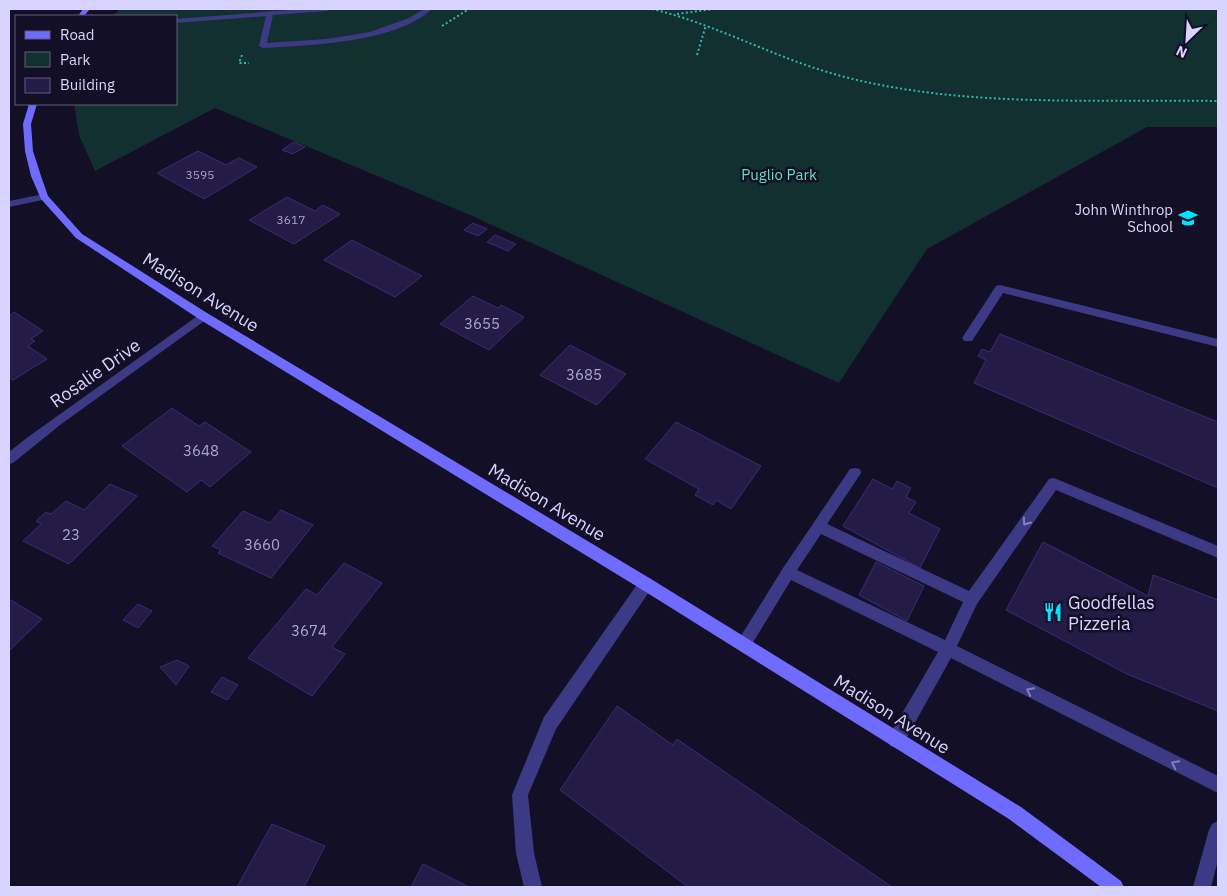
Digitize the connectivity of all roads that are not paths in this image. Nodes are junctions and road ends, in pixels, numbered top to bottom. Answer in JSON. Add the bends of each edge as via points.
{"nodes":[{"id":1,"x":327,"y":9,"type":"edge"},
{"id":2,"x":428,"y":9,"type":"edge"},
{"id":3,"x":270,"y":14,"type":"junction"},
{"id":4,"x":178,"y":21,"type":"edge"},
{"id":5,"x":33,"y":105,"type":"edge"},
{"id":6,"x":44,"y":197,"type":"junction"},
{"id":7,"x":9,"y":204,"type":"edge"},
{"id":8,"x":203,"y":316,"type":"junction"},
{"id":9,"x":968,"y":338,"type":"dead end"},
{"id":10,"x":1218,"y":343,"type":"edge"},
{"id":11,"x":9,"y":459,"type":"edge"},
{"id":12,"x":855,"y":473,"type":"dead end"},
{"id":13,"x":818,"y":526,"type":"junction"},
{"id":14,"x":1218,"y":552,"type":"edge"},
{"id":15,"x":788,"y":572,"type":"junction"},
{"id":16,"x":646,"y":584,"type":"junction"},
{"id":17,"x":972,"y":599,"type":"junction"},
{"id":18,"x":744,"y":644,"type":"junction"},
{"id":19,"x":948,"y":649,"type":"junction"},
{"id":20,"x":896,"y":740,"type":"junction"},
{"id":21,"x":1218,"y":786,"type":"edge"},
{"id":22,"x":1218,"y":830,"type":"edge"},
{"id":23,"x":534,"y":887,"type":"edge"},
{"id":24,"x":1115,"y":887,"type":"edge"},
{"id":25,"x":1202,"y":887,"type":"edge"}],
"edges":[{"from":1,"to":3,"type":"street"},
{"from":2,"to":3,"type":"street","via":[[399,24],[358,37],[263,46]]},
{"from":3,"to":4,"type":"street"},
{"from":5,"to":6,"type":"main road","name":"Madison Avenue","via":[[28,124],[29,151]]},
{"from":6,"to":7,"type":"street"},
{"from":6,"to":8,"type":"main road","name":"Madison Avenue","via":[[79,236]]},
{"from":8,"to":11,"type":"street","name":"Rosalie Drive","via":[[45,428]]},
{"from":8,"to":16,"type":"main road","name":"Madison Avenue"},
{"from":9,"to":10,"type":"street","via":[[1000,289]]},
{"from":12,"to":13,"type":"street"},
{"from":13,"to":15,"type":"street"},
{"from":13,"to":17,"type":"street"},
{"from":14,"to":17,"type":"street","one_way":true,"via":[[1054,482]]},
{"from":15,"to":18,"type":"street"},
{"from":15,"to":19,"type":"street"},
{"from":16,"to":18,"type":"main road","name":"Madison Avenue"},
{"from":16,"to":23,"type":"street","via":[[550,723],[520,794],[525,853]]},
{"from":17,"to":19,"type":"street"},
{"from":18,"to":20,"type":"main road","name":"Madison Avenue"},
{"from":19,"to":20,"type":"street"},
{"from":21,"to":19,"type":"street","one_way":true},
{"from":20,"to":24,"type":"main road","name":"Madison Avenue","via":[[1015,813]]},
{"from":22,"to":25,"type":"street"}]}
